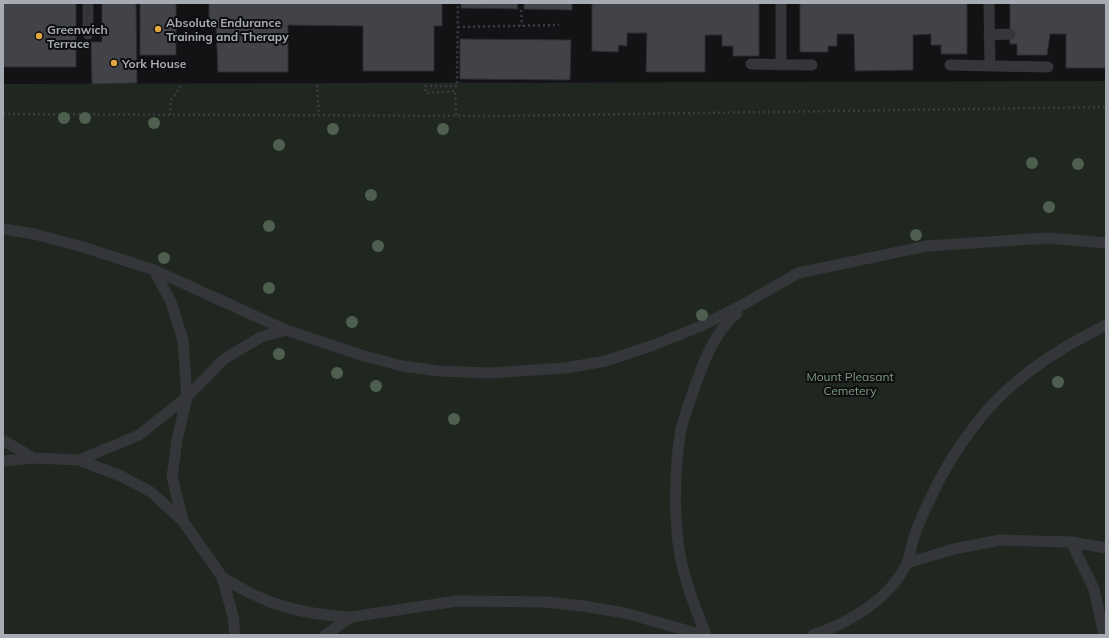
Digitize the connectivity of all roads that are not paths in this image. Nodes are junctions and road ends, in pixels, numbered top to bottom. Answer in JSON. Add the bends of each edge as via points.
{"nodes":[{"id":1,"x":88,"y":3,"type":"edge"},
{"id":2,"x":781,"y":3,"type":"edge"},
{"id":3,"x":989,"y":3,"type":"edge"},
{"id":4,"x":88,"y":34,"type":"dead end"},
{"id":5,"x":1010,"y":34,"type":"dead end"},
{"id":6,"x":989,"y":35,"type":"junction"},
{"id":7,"x":751,"y":64,"type":"dead end"},
{"id":8,"x":781,"y":65,"type":"junction"},
{"id":9,"x":950,"y":65,"type":"dead end"},
{"id":10,"x":812,"y":66,"type":"dead end"},
{"id":11,"x":990,"y":66,"type":"junction"},
{"id":12,"x":1048,"y":67,"type":"dead end"},
{"id":13,"x":3,"y":229,"type":"edge"},
{"id":14,"x":1106,"y":242,"type":"edge"},
{"id":15,"x":154,"y":270,"type":"junction"},
{"id":16,"x":746,"y":303,"type":"junction"},
{"id":17,"x":1106,"y":325,"type":"edge"},
{"id":18,"x":286,"y":330,"type":"junction"},
{"id":19,"x":187,"y":397,"type":"junction"},
{"id":20,"x":3,"y":440,"type":"edge"},
{"id":21,"x":34,"y":458,"type":"junction"},
{"id":22,"x":79,"y":460,"type":"junction"},
{"id":23,"x":3,"y":461,"type":"edge"},
{"id":24,"x":183,"y":521,"type":"junction"},
{"id":25,"x":1071,"y":542,"type":"junction"},
{"id":26,"x":1106,"y":548,"type":"edge"},
{"id":27,"x":907,"y":563,"type":"junction"},
{"id":28,"x":222,"y":577,"type":"junction"},
{"id":29,"x":351,"y":617,"type":"junction"},
{"id":30,"x":235,"y":635,"type":"edge"},
{"id":31,"x":325,"y":635,"type":"edge"},
{"id":32,"x":705,"y":635,"type":"edge"},
{"id":33,"x":813,"y":635,"type":"edge"},
{"id":34,"x":1104,"y":635,"type":"edge"}],
"edges":[{"from":1,"to":4,"type":"lane"},
{"from":2,"to":8,"type":"lane"},
{"from":3,"to":6,"type":"lane"},
{"from":5,"to":6,"type":"lane"},
{"from":6,"to":11,"type":"lane"},
{"from":7,"to":8,"type":"lane"},
{"from":8,"to":10,"type":"lane"},
{"from":9,"to":11,"type":"lane"},
{"from":11,"to":12,"type":"lane"},
{"from":13,"to":15,"type":"lane","via":[[83,247]]},
{"from":14,"to":16,"type":"lane","via":[[1048,238],[927,246],[798,273]]},
{"from":15,"to":18,"type":"lane"},
{"from":15,"to":19,"type":"lane","via":[[171,302],[183,340]]},
{"from":16,"to":18,"type":"lane","via":[[701,326],[654,345],[606,360],[526,372],[439,371],[402,366]]},
{"from":16,"to":32,"type":"lane","via":[[724,324],[707,352],[681,430],[677,475],[677,525],[682,567]]},
{"from":17,"to":27,"type":"lane","via":[[1047,358],[1010,385],[975,425],[932,494],[913,540]]},
{"from":18,"to":19,"type":"lane","via":[[261,337],[230,355]]},
{"from":19,"to":22,"type":"lane","via":[[139,435]]},
{"from":19,"to":24,"type":"lane","via":[[172,477]]},
{"from":20,"to":21,"type":"lane"},
{"from":21,"to":22,"type":"lane"},
{"from":21,"to":23,"type":"lane"},
{"from":22,"to":24,"type":"lane","via":[[121,476],[151,492]]},
{"from":24,"to":28,"type":"lane"},
{"from":25,"to":26,"type":"lane"},
{"from":25,"to":27,"type":"lane","via":[[1000,540],[954,549]]},
{"from":25,"to":34,"type":"lane","via":[[1094,589]]},
{"from":27,"to":33,"type":"lane","via":[[888,590],[863,611],[839,625]]},
{"from":28,"to":29,"type":"lane","via":[[247,593],[284,607]]},
{"from":28,"to":30,"type":"lane","via":[[233,616]]},
{"from":29,"to":31,"type":"lane"},
{"from":29,"to":32,"type":"lane","via":[[457,601],[545,602],[625,613]]}]}
